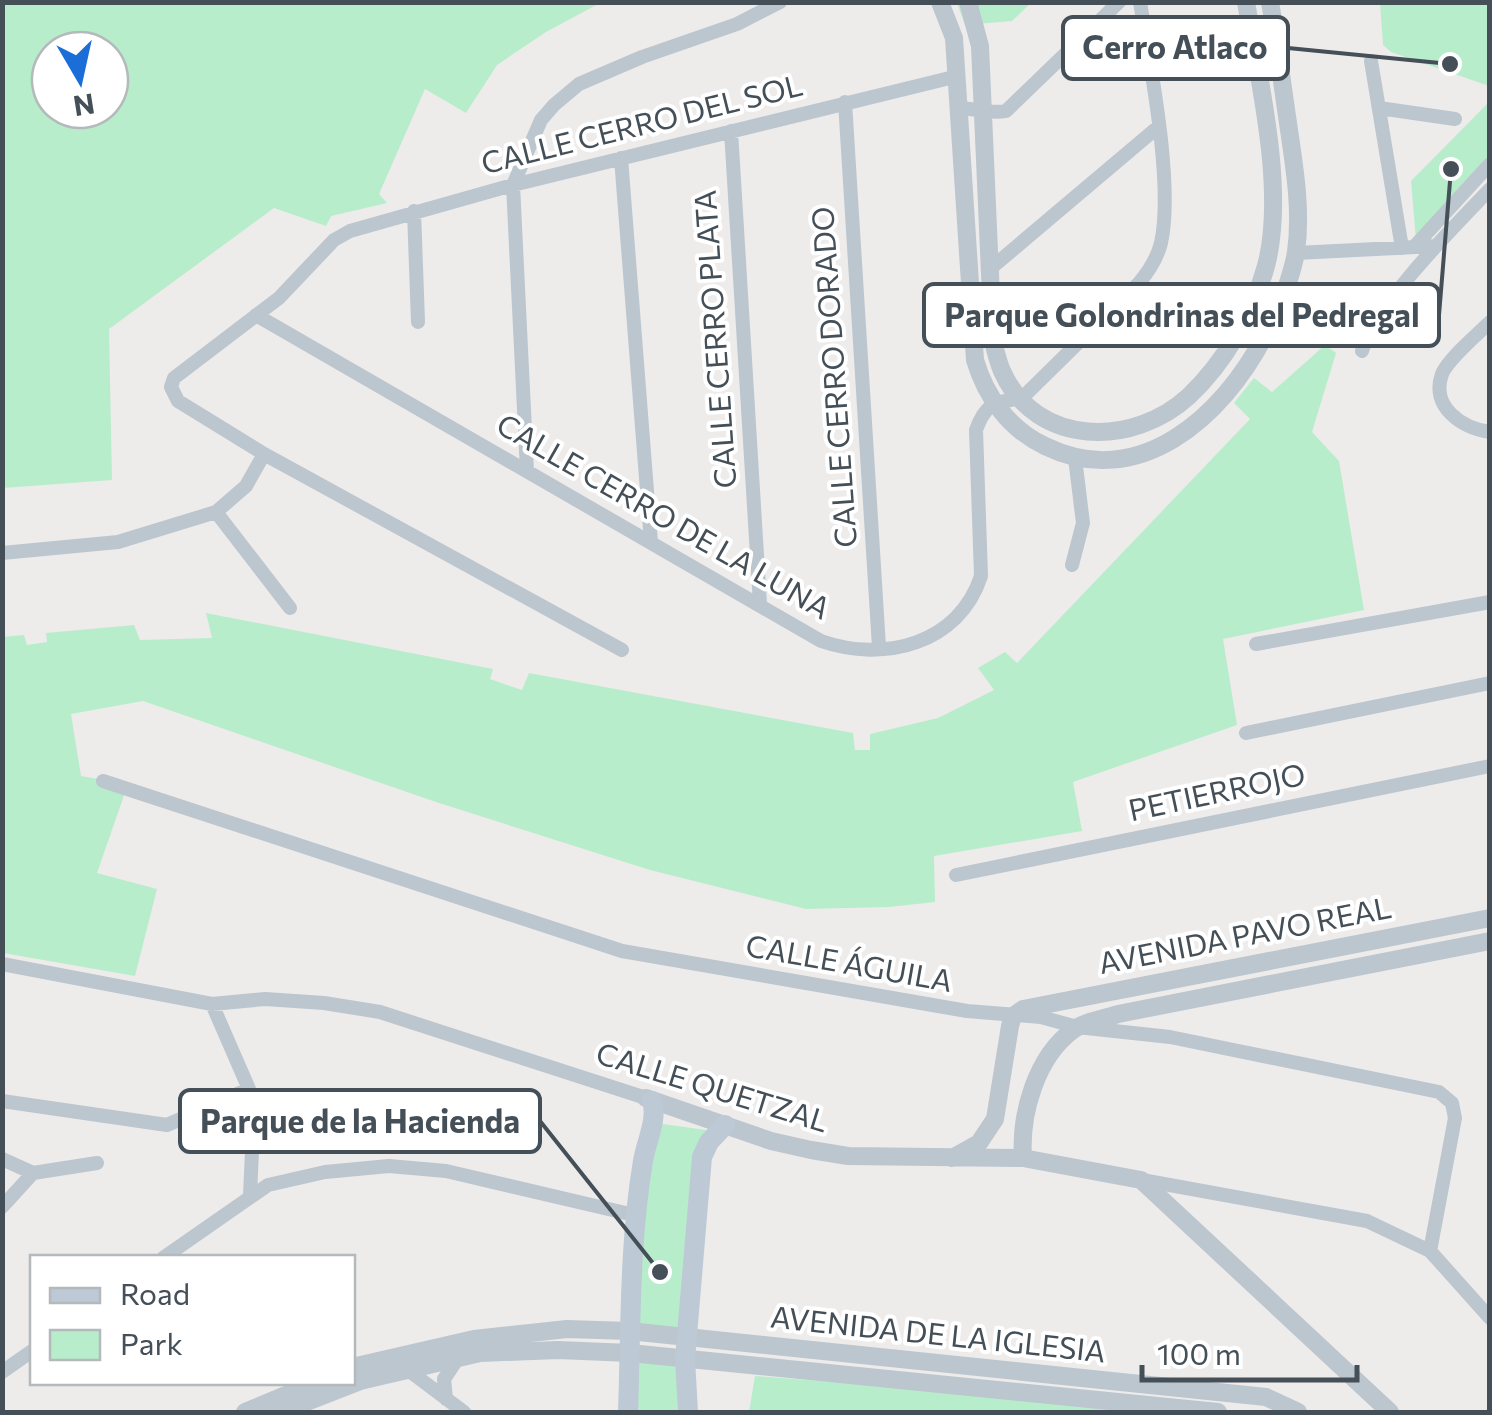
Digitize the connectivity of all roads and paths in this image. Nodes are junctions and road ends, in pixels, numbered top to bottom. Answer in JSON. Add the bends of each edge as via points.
{"nodes":[{"id":1,"x":780,"y":2,"type":"edge"},
{"id":2,"x":940,"y":2,"type":"edge"},
{"id":3,"x":968,"y":2,"type":"edge"},
{"id":4,"x":1119,"y":2,"type":"edge"},
{"id":5,"x":1140,"y":2,"type":"edge"},
{"id":6,"x":1246,"y":2,"type":"edge"},
{"id":7,"x":1270,"y":2,"type":"edge"},
{"id":8,"x":977,"y":36,"type":"junction"},
{"id":9,"x":955,"y":41,"type":"junction"},
{"id":10,"x":1371,"y":61,"type":"dead end"},
{"id":11,"x":958,"y":76,"type":"junction"},
{"id":12,"x":845,"y":102,"type":"junction"},
{"id":13,"x":961,"y":108,"type":"junction"},
{"id":14,"x":1379,"y":108,"type":"junction"},
{"id":15,"x":982,"y":109,"type":"junction"},
{"id":16,"x":1456,"y":119,"type":"dead end"},
{"id":17,"x":1158,"y":126,"type":"junction"},
{"id":18,"x":731,"y":131,"type":"junction"},
{"id":19,"x":620,"y":158,"type":"junction"},
{"id":20,"x":1490,"y":164,"type":"edge"},
{"id":21,"x":1272,"y":174,"type":"junction"},
{"id":22,"x":1295,"y":174,"type":"junction"},
{"id":23,"x":513,"y":185,"type":"junction"},
{"id":24,"x":1490,"y":190,"type":"edge"},
{"id":25,"x":414,"y":210,"type":"junction"},
{"id":26,"x":1436,"y":246,"type":"junction"},
{"id":27,"x":1408,"y":248,"type":"junction"},
{"id":28,"x":1296,"y":253,"type":"junction"},
{"id":29,"x":1266,"y":266,"type":"junction"},
{"id":30,"x":990,"y":269,"type":"junction"},
{"id":31,"x":1290,"y":274,"type":"junction"},
{"id":32,"x":256,"y":315,"type":"junction"},
{"id":33,"x":418,"y":322,"type":"dead end"},
{"id":34,"x":1490,"y":322,"type":"edge"},
{"id":35,"x":1362,"y":351,"type":"dead end"},
{"id":36,"x":1022,"y":398,"type":"junction"},
{"id":37,"x":995,"y":403,"type":"junction"},
{"id":38,"x":1490,"y":432,"type":"edge"},
{"id":39,"x":264,"y":454,"type":"junction"},
{"id":40,"x":1076,"y":458,"type":"junction"},
{"id":41,"x":527,"y":471,"type":"junction"},
{"id":42,"x":216,"y":512,"type":"junction"},
{"id":43,"x":650,"y":542,"type":"junction"},
{"id":44,"x":2,"y":553,"type":"edge"},
{"id":45,"x":1072,"y":565,"type":"dead end"},
{"id":46,"x":1490,"y":602,"type":"edge"},
{"id":47,"x":760,"y":604,"type":"junction"},
{"id":48,"x":290,"y":608,"type":"dead end"},
{"id":49,"x":1256,"y":644,"type":"dead end"},
{"id":50,"x":879,"y":648,"type":"junction"},
{"id":51,"x":622,"y":650,"type":"dead end"},
{"id":52,"x":1490,"y":684,"type":"edge"},
{"id":53,"x":1246,"y":733,"type":"dead end"},
{"id":54,"x":1490,"y":766,"type":"edge"},
{"id":55,"x":103,"y":781,"type":"dead end"},
{"id":56,"x":956,"y":875,"type":"dead end"},
{"id":57,"x":1490,"y":918,"type":"edge"},
{"id":58,"x":1490,"y":941,"type":"edge"},
{"id":59,"x":2,"y":964,"type":"edge"},
{"id":60,"x":212,"y":1004,"type":"junction"},
{"id":61,"x":1013,"y":1016,"type":"junction"},
{"id":62,"x":1077,"y":1027,"type":"junction"},
{"id":63,"x":249,"y":1089,"type":"junction"},
{"id":64,"x":649,"y":1099,"type":"junction"},
{"id":65,"x":2,"y":1101,"type":"edge"},
{"id":66,"x":725,"y":1125,"type":"junction"},
{"id":67,"x":2,"y":1158,"type":"edge"},
{"id":68,"x":952,"y":1158,"type":"junction"},
{"id":69,"x":1023,"y":1158,"type":"junction"},
{"id":70,"x":96,"y":1162,"type":"dead end"},
{"id":71,"x":33,"y":1173,"type":"junction"},
{"id":72,"x":1141,"y":1180,"type":"junction"},
{"id":73,"x":250,"y":1195,"type":"junction"},
{"id":74,"x":2,"y":1207,"type":"edge"},
{"id":75,"x":634,"y":1215,"type":"junction"},
{"id":76,"x":1430,"y":1251,"type":"junction"},
{"id":77,"x":167,"y":1255,"type":"edge"},
{"id":78,"x":1490,"y":1318,"type":"edge"},
{"id":79,"x":629,"y":1331,"type":"junction"},
{"id":80,"x":686,"y":1337,"type":"junction"},
{"id":81,"x":30,"y":1352,"type":"edge"},
{"id":82,"x":630,"y":1353,"type":"junction"},
{"id":83,"x":458,"y":1358,"type":"junction"},
{"id":84,"x":685,"y":1359,"type":"junction"},
{"id":85,"x":355,"y":1367,"type":"edge"},
{"id":86,"x":408,"y":1370,"type":"junction"},
{"id":87,"x":2,"y":1372,"type":"edge"},
{"id":88,"x":355,"y":1383,"type":"edge"},
{"id":89,"x":309,"y":1385,"type":"edge"},
{"id":90,"x":350,"y":1385,"type":"edge"},
{"id":91,"x":1218,"y":1392,"type":"junction"},
{"id":92,"x":1262,"y":1397,"type":"junction"},
{"id":93,"x":446,"y":1399,"type":"junction"},
{"id":94,"x":1176,"y":1410,"type":"edge"},
{"id":95,"x":1388,"y":1411,"type":"edge"},
{"id":96,"x":245,"y":1412,"type":"edge"},
{"id":97,"x":282,"y":1412,"type":"edge"},
{"id":98,"x":464,"y":1412,"type":"edge"},
{"id":99,"x":628,"y":1412,"type":"edge"},
{"id":100,"x":688,"y":1412,"type":"edge"},
{"id":101,"x":1218,"y":1412,"type":"edge"},
{"id":102,"x":1249,"y":1412,"type":"edge"},
{"id":103,"x":1298,"y":1412,"type":"edge"}],
"edges":[{"from":1,"to":23,"type":"street","via":[[580,84],[542,120]]},
{"from":2,"to":9,"type":"street"},
{"from":3,"to":8,"type":"street"},
{"from":4,"to":15,"type":"street","via":[[1016,104],[994,113]]},
{"from":5,"to":17,"type":"street"},
{"from":6,"to":21,"type":"street"},
{"from":7,"to":22,"type":"street"},
{"from":8,"to":9,"type":"street"},
{"from":8,"to":15,"type":"street"},
{"from":9,"to":11,"type":"street"},
{"from":10,"to":14,"type":"street"},
{"from":11,"to":12,"type":"street","name":"CALLE CERRO DEL SOL"},
{"from":11,"to":13,"type":"street"},
{"from":12,"to":18,"type":"street","name":"CALLE CERRO DEL SOL"},
{"from":12,"to":50,"type":"street","name":"CALLE CERRO DORADO"},
{"from":13,"to":15,"type":"street"},
{"from":13,"to":37,"type":"street","via":[[974,360]]},
{"from":14,"to":16,"type":"street"},
{"from":14,"to":27,"type":"street"},
{"from":15,"to":30,"type":"street"},
{"from":17,"to":30,"type":"street"},
{"from":17,"to":36,"type":"street","via":[[1165,204],[1152,266]]},
{"from":18,"to":19,"type":"street","name":"CALLE CERRO DEL SOL"},
{"from":18,"to":47,"type":"street","name":"CALLE CERRO PLATA"},
{"from":19,"to":23,"type":"street","name":"CALLE CERRO DEL SOL"},
{"from":19,"to":43,"type":"street"},
{"from":20,"to":27,"type":"street"},
{"from":21,"to":22,"type":"street"},
{"from":21,"to":29,"type":"street"},
{"from":22,"to":28,"type":"street"},
{"from":23,"to":25,"type":"street","name":"CALLE CERRO DEL SOL"},
{"from":23,"to":41,"type":"street"},
{"from":24,"to":26,"type":"street"},
{"from":25,"to":32,"type":"street","name":"CALLE CERRO DEL SOL","via":[[342,234]]},
{"from":25,"to":33,"type":"street"},
{"from":26,"to":27,"type":"street"},
{"from":26,"to":35,"type":"street","via":[[1367,332]]},
{"from":27,"to":28,"type":"street"},
{"from":28,"to":31,"type":"street"},
{"from":29,"to":31,"type":"street","via":[[1273,274]]},
{"from":29,"to":36,"type":"street","via":[[1222,359],[1163,415],[1116,432],[1080,432],[1041,416]]},
{"from":30,"to":36,"type":"street","via":[[993,342]]},
{"from":31,"to":40,"type":"street","via":[[1255,354],[1207,414],[1152,450],[1113,460]]},
{"from":32,"to":39,"type":"street","via":[[179,371],[171,387],[178,401]]},
{"from":32,"to":41,"type":"street","name":"CALLE CERRO DE LA LUNA"},
{"from":34,"to":38,"type":"street","via":[[1442,372],[1440,385],[1458,421]]},
{"from":36,"to":37,"type":"street"},
{"from":37,"to":40,"type":"street","via":[[1037,442]]},
{"from":37,"to":50,"type":"street","name":"CALLE CERRO DE LA LUNA","via":[[976,430],[981,576],[974,596],[941,630]]},
{"from":39,"to":42,"type":"street","via":[[246,486]]},
{"from":39,"to":51,"type":"street"},
{"from":40,"to":45,"type":"street","via":[[1083,523]]},
{"from":41,"to":43,"type":"street","name":"CALLE CERRO DE LA LUNA"},
{"from":42,"to":44,"type":"street","via":[[118,542]]},
{"from":42,"to":48,"type":"street"},
{"from":43,"to":47,"type":"street","name":"CALLE CERRO DE LA LUNA"},
{"from":46,"to":49,"type":"street"},
{"from":47,"to":50,"type":"street","name":"CALLE CERRO DE LA LUNA","via":[[821,641]]},
{"from":52,"to":53,"type":"street"},
{"from":54,"to":56,"type":"street","name":"PETIERROJO"},
{"from":55,"to":61,"type":"street","name":"CALLE ÁGUILA","via":[[622,951]]},
{"from":57,"to":61,"type":"street","name":"AVENIDA PAVO REAL","via":[[1063,999]]},
{"from":58,"to":62,"type":"street","name":"AVENIDA PAVO REAL"},
{"from":59,"to":60,"type":"street","name":"CALLE QUETZAL"},
{"from":60,"to":63,"type":"street"},
{"from":60,"to":64,"type":"street","name":"CALLE QUETZAL","via":[[265,999],[380,1012]]},
{"from":61,"to":62,"type":"street","name":"CALLE ÁGUILA"},
{"from":61,"to":68,"type":"street","via":[[995,1119],[980,1143]]},
{"from":62,"to":69,"type":"street","via":[[1045,1058],[1024,1122]]},
{"from":62,"to":76,"type":"street","name":"CALLE ÁGUILA","via":[[1170,1037],[1446,1096],[1455,1118]]},
{"from":63,"to":65,"type":"street","via":[[167,1125]]},
{"from":63,"to":73,"type":"street"},
{"from":64,"to":66,"type":"street","name":"CALLE QUETZAL"},
{"from":64,"to":75,"type":"main road","via":[[655,1111]]},
{"from":66,"to":68,"type":"street","name":"CALLE QUETZAL","via":[[848,1156]]},
{"from":66,"to":80,"type":"main road","via":[[702,1157]]},
{"from":67,"to":71,"type":"street"},
{"from":68,"to":69,"type":"street","name":"CALLE QUETZAL"},
{"from":69,"to":72,"type":"street","name":"CALLE QUETZAL"},
{"from":70,"to":71,"type":"street"},
{"from":71,"to":74,"type":"street"},
{"from":72,"to":76,"type":"street","via":[[1349,1216]]},
{"from":72,"to":95,"type":"street"},
{"from":73,"to":75,"type":"street","via":[[325,1172],[389,1166],[446,1170]]},
{"from":73,"to":77,"type":"street"},
{"from":75,"to":79,"type":"main road"},
{"from":76,"to":78,"type":"street"},
{"from":79,"to":80,"type":"street","name":"AVENIDA DE LA IGLESIA"},
{"from":79,"to":82,"type":"main road"},
{"from":79,"to":85,"type":"street","name":"AVENIDA DE LA IGLESIA","via":[[567,1329],[474,1339]]},
{"from":80,"to":84,"type":"main road"},
{"from":80,"to":91,"type":"street","name":"AVENIDA DE LA IGLESIA"},
{"from":81,"to":87,"type":"street"},
{"from":82,"to":83,"type":"street","name":"AVENIDA DE LA IGLESIA","via":[[558,1350]]},
{"from":82,"to":84,"type":"street","name":"AVENIDA DE LA IGLESIA"},
{"from":82,"to":99,"type":"main road"},
{"from":83,"to":86,"type":"street","name":"AVENIDA DE LA IGLESIA"},
{"from":83,"to":93,"type":"street","via":[[444,1379]]},
{"from":84,"to":94,"type":"street","name":"AVENIDA DE LA IGLESIA"},
{"from":84,"to":100,"type":"main road"},
{"from":86,"to":88,"type":"street","name":"AVENIDA DE LA IGLESIA"},
{"from":86,"to":93,"type":"street"},
{"from":89,"to":96,"type":"street"},
{"from":90,"to":97,"type":"street","name":"AVENIDA DE LA IGLESIA"},
{"from":91,"to":92,"type":"street","name":"AVENIDA DE LA IGLESIA"},
{"from":91,"to":94,"type":"street"},
{"from":92,"to":102,"type":"street"},
{"from":92,"to":103,"type":"street","name":"AVENIDA DE LA IGLESIA"},
{"from":93,"to":98,"type":"street"},
{"from":94,"to":101,"type":"street","name":"AVENIDA DE LA IGLESIA"}]}
